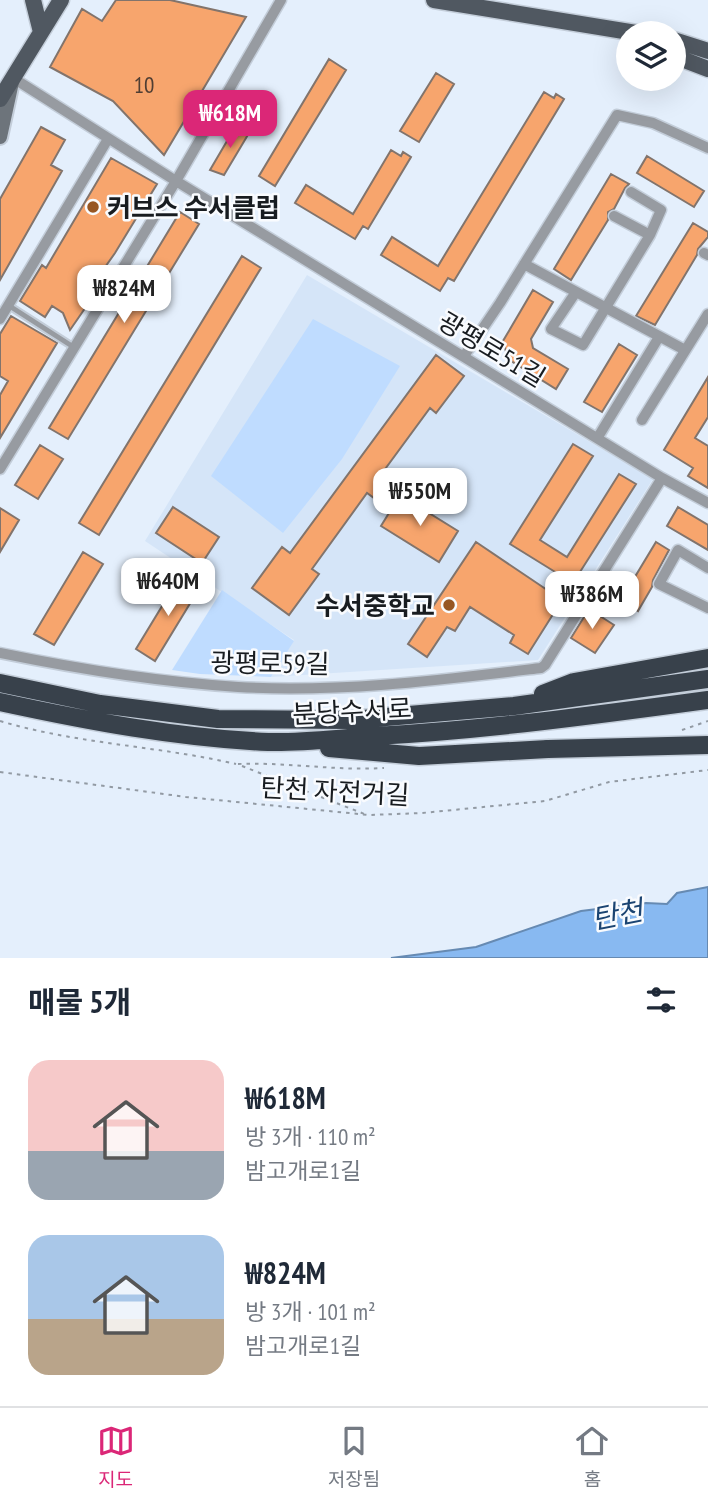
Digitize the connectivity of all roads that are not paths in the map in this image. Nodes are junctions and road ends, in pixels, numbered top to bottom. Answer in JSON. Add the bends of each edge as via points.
{"nodes":[{"id":1,"x":33,"y":0,"type":"edge"},
{"id":2,"x":61,"y":0,"type":"edge"},
{"id":3,"x":281,"y":0,"type":"edge"},
{"id":4,"x":434,"y":0,"type":"edge"},
{"id":5,"x":41,"y":32,"type":"junction"},
{"id":6,"x":616,"y":32,"type":"edge"},
{"id":7,"x":686,"y":44,"type":"edge"},
{"id":8,"x":708,"y":51,"type":"edge"},
{"id":9,"x":686,"y":61,"type":"edge"},
{"id":10,"x":686,"y":63,"type":"edge"},
{"id":11,"x":708,"y":69,"type":"edge"},
{"id":12,"x":708,"y":77,"type":"edge"},
{"id":13,"x":13,"y":78,"type":"junction"},
{"id":14,"x":0,"y":89,"type":"edge"},
{"id":15,"x":0,"y":99,"type":"edge"},
{"id":16,"x":0,"y":137,"type":"edge"},
{"id":17,"x":107,"y":139,"type":"junction"},
{"id":18,"x":708,"y":148,"type":"edge"},
{"id":19,"x":176,"y":181,"type":"junction"},
{"id":20,"x":631,"y":192,"type":"dead end"},
{"id":21,"x":614,"y":216,"type":"dead end"},
{"id":22,"x":650,"y":235,"type":"junction"},
{"id":23,"x":524,"y":264,"type":"junction"},
{"id":24,"x":576,"y":292,"type":"junction"},
{"id":25,"x":8,"y":305,"type":"junction"},
{"id":26,"x":606,"y":308,"type":"junction"},
{"id":27,"x":708,"y":314,"type":"edge"},
{"id":28,"x":0,"y":318,"type":"edge"},
{"id":29,"x":659,"y":337,"type":"junction"},
{"id":30,"x":75,"y":348,"type":"junction"},
{"id":31,"x":685,"y":350,"type":"junction"},
{"id":32,"x":464,"y":356,"type":"junction"},
{"id":33,"x":642,"y":420,"type":"dead end"},
{"id":34,"x":598,"y":437,"type":"junction"},
{"id":35,"x":0,"y":469,"type":"edge"},
{"id":36,"x":662,"y":478,"type":"junction"},
{"id":37,"x":708,"y":503,"type":"edge"},
{"id":38,"x":708,"y":568,"type":"edge"},
{"id":39,"x":708,"y":608,"type":"edge"},
{"id":40,"x":0,"y":653,"type":"edge"},
{"id":41,"x":701,"y":659,"type":"edge"},
{"id":42,"x":708,"y":679,"type":"edge"},
{"id":43,"x":0,"y":683,"type":"edge"},
{"id":44,"x":708,"y":700,"type":"edge"},
{"id":45,"x":0,"y":702,"type":"edge"},
{"id":46,"x":514,"y":706,"type":"junction"},
{"id":47,"x":270,"y":742,"type":"junction"},
{"id":48,"x":708,"y":745,"type":"edge"}],
"edges":[{"from":1,"to":5,"type":"main road"},
{"from":2,"to":5,"type":"main road"},
{"from":3,"to":19,"type":"street"},
{"from":4,"to":6,"type":"main road"},
{"from":5,"to":13,"type":"main road"},
{"from":7,"to":8,"type":"main road"},
{"from":9,"to":11,"type":"main road"},
{"from":10,"to":12,"type":"main road"},
{"from":13,"to":14,"type":"main road"},
{"from":13,"to":15,"type":"main road"},
{"from":13,"to":16,"type":"main road"},
{"from":13,"to":17,"type":"street","name":"광평로51길"},
{"from":17,"to":19,"type":"street","name":"광평로51길"},
{"from":17,"to":25,"type":"street"},
{"from":18,"to":23,"type":"street","via":[[653,123],[617,115]]},
{"from":19,"to":30,"type":"street"},
{"from":19,"to":32,"type":"street","name":"광평로51길"},
{"from":20,"to":22,"type":"street","via":[[661,210]]},
{"from":21,"to":22,"type":"street"},
{"from":22,"to":26,"type":"street"},
{"from":23,"to":24,"type":"street"},
{"from":23,"to":32,"type":"street"},
{"from":24,"to":26,"type":"street"},
{"from":24,"to":26,"type":"street","via":[[551,329],[583,345]]},
{"from":25,"to":28,"type":"street"},
{"from":25,"to":30,"type":"lane"},
{"from":26,"to":29,"type":"street"},
{"from":27,"to":31,"type":"street"},
{"from":29,"to":31,"type":"street"},
{"from":29,"to":34,"type":"street"},
{"from":30,"to":35,"type":"street"},
{"from":31,"to":33,"type":"street"},
{"from":32,"to":34,"type":"street","name":"광평로51길"},
{"from":34,"to":36,"type":"street","name":"광평로51길"},
{"from":36,"to":37,"type":"street","name":"광평로51길"},
{"from":36,"to":40,"type":"street","name":"광평로59길","via":[[541,667],[424,682],[238,687],[81,670]]},
{"from":38,"to":39,"type":"street","via":[[678,550],[659,584]]},
{"from":41,"to":46,"type":"highway","via":[[575,682]]},
{"from":42,"to":46,"type":"highway","name":"분당수서로"},
{"from":43,"to":46,"type":"highway","name":"분당수서로","via":[[100,704],[218,719],[351,720]]},
{"from":44,"to":47,"type":"highway","name":"분당수서로","via":[[418,734]]},
{"from":45,"to":47,"type":"highway","name":"분당수서로","via":[[175,733]]},
{"from":47,"to":48,"type":"highway","bridge":true,"via":[[419,756]]}]}
